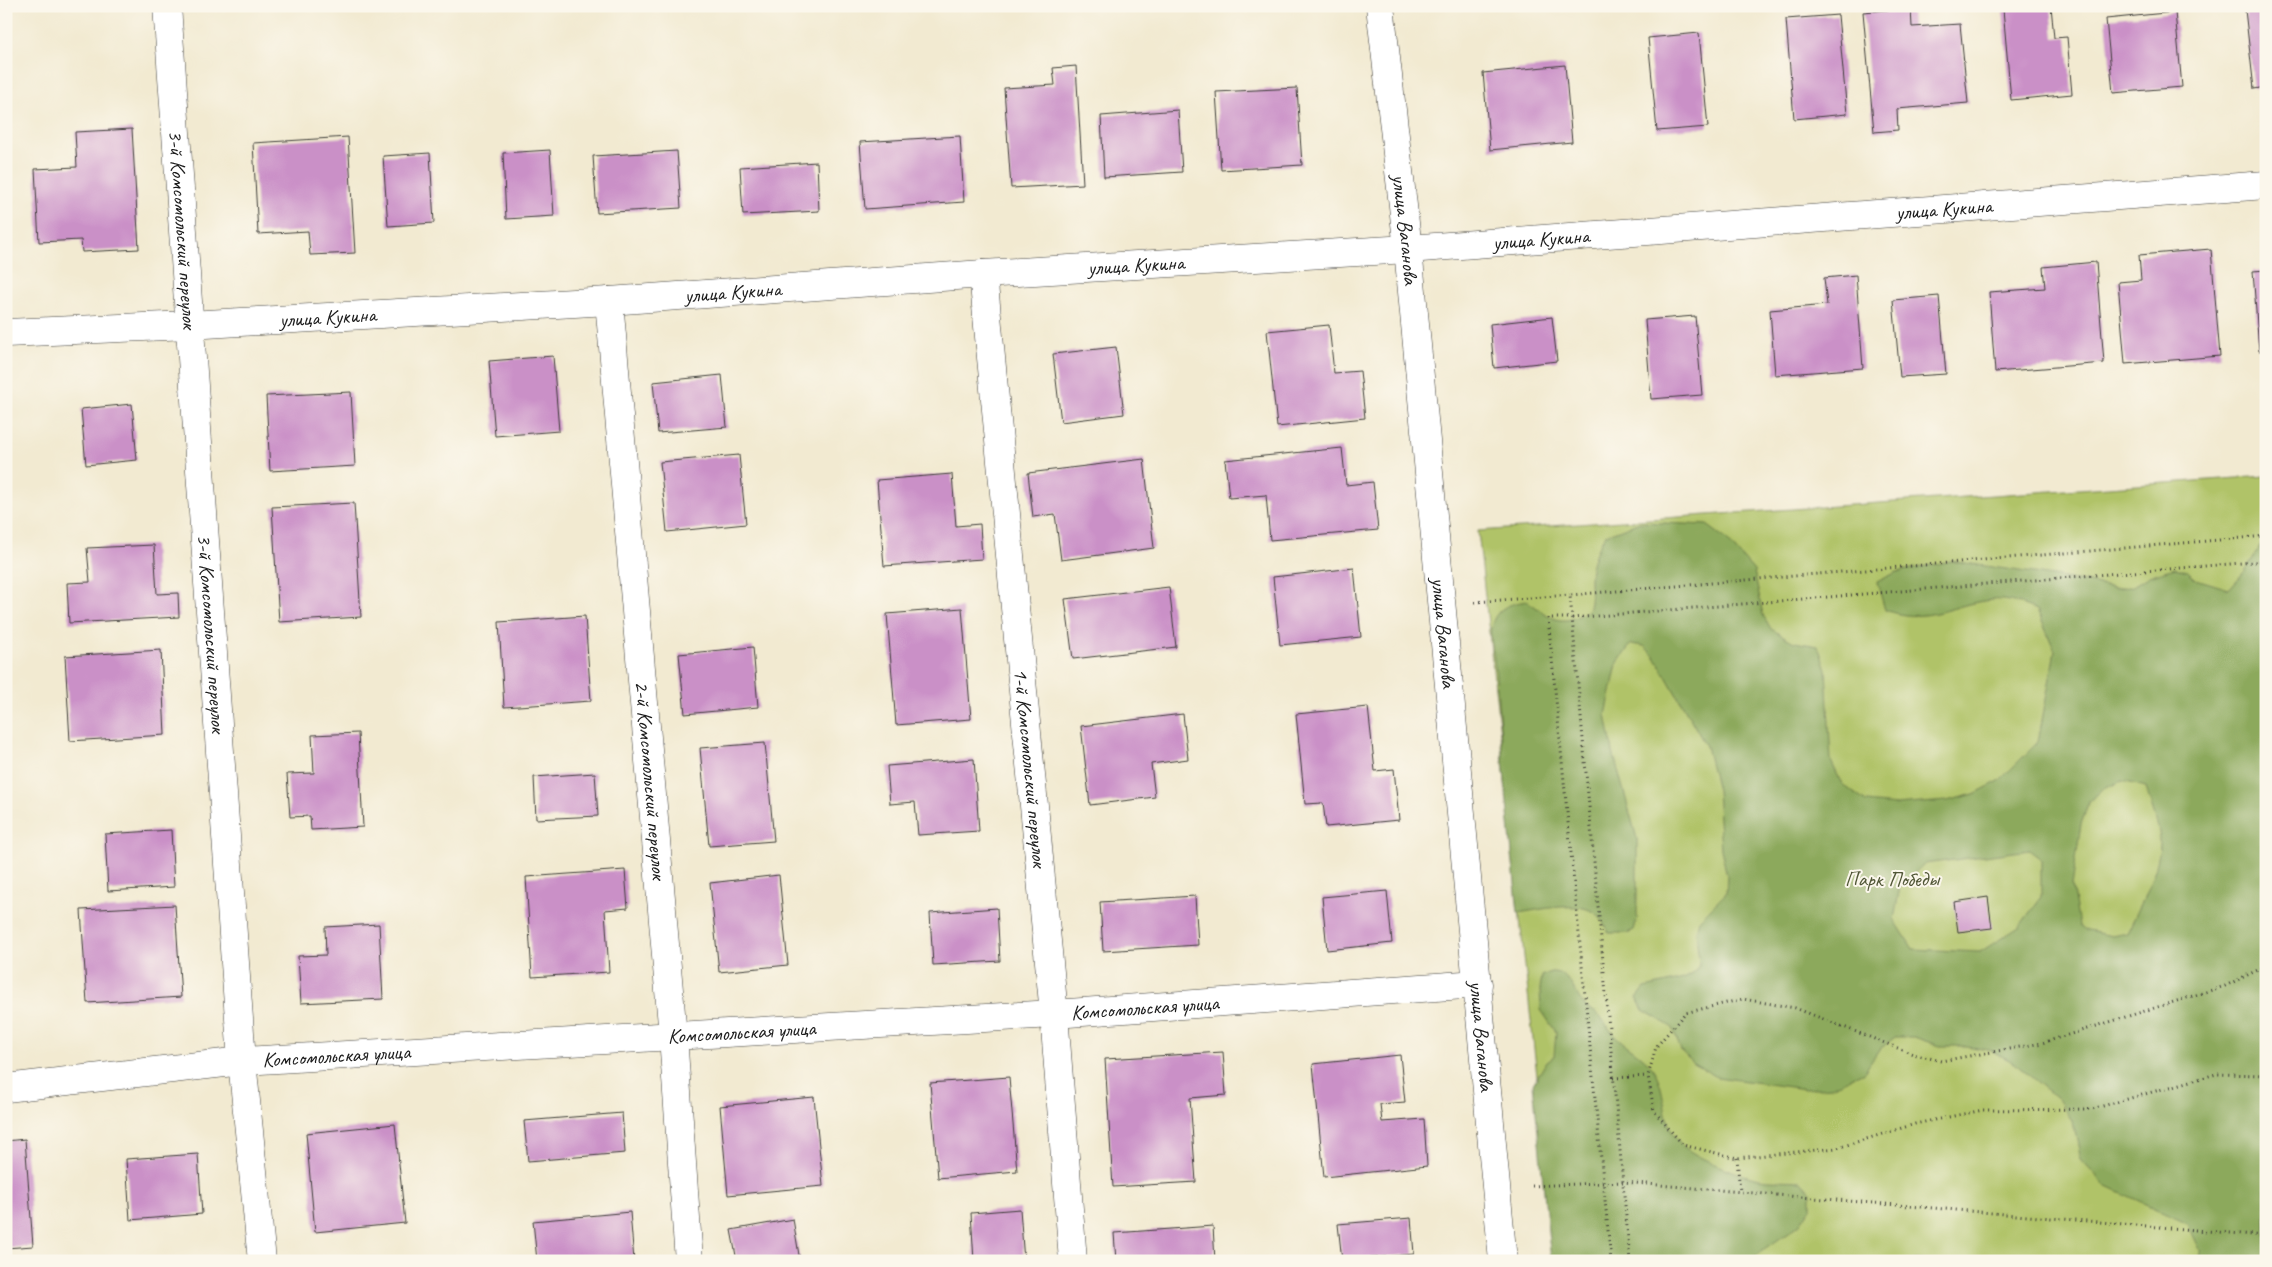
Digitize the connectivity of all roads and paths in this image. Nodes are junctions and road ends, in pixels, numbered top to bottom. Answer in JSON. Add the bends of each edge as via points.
{"nodes":[{"id":1,"x":167,"y":6,"type":"edge"},
{"id":2,"x":1380,"y":6,"type":"edge"},
{"id":3,"x":2266,"y":185,"type":"edge"},
{"id":4,"x":1408,"y":249,"type":"junction"},
{"id":5,"x":983,"y":274,"type":"junction"},
{"id":6,"x":609,"y":301,"type":"junction"},
{"id":7,"x":189,"y":325,"type":"junction"},
{"id":8,"x":6,"y":333,"type":"edge"},
{"id":9,"x":2266,"y":536,"type":"edge"},
{"id":10,"x":2266,"y":561,"type":"edge"},
{"id":11,"x":1570,"y":595,"type":"junction"},
{"id":12,"x":1442,"y":604,"type":"junction"},
{"id":13,"x":1572,"y":618,"type":"junction"},
{"id":14,"x":2266,"y":966,"type":"edge"},
{"id":15,"x":1478,"y":984,"type":"junction"},
{"id":16,"x":1054,"y":1014,"type":"junction"},
{"id":17,"x":673,"y":1036,"type":"junction"},
{"id":18,"x":242,"y":1061,"type":"junction"},
{"id":19,"x":2266,"y":1075,"type":"edge"},
{"id":20,"x":1648,"y":1076,"type":"junction"},
{"id":21,"x":1613,"y":1078,"type":"junction"},
{"id":22,"x":6,"y":1088,"type":"edge"},
{"id":23,"x":1737,"y":1158,"type":"junction"},
{"id":24,"x":1622,"y":1182,"type":"junction"},
{"id":25,"x":1603,"y":1183,"type":"junction"},
{"id":26,"x":1496,"y":1187,"type":"junction"},
{"id":27,"x":1740,"y":1192,"type":"junction"},
{"id":28,"x":2266,"y":1236,"type":"edge"},
{"id":29,"x":262,"y":1261,"type":"edge"},
{"id":30,"x":689,"y":1261,"type":"edge"},
{"id":31,"x":1073,"y":1261,"type":"edge"},
{"id":32,"x":1503,"y":1261,"type":"edge"},
{"id":33,"x":1611,"y":1261,"type":"edge"},
{"id":34,"x":1630,"y":1261,"type":"edge"}],
"edges":[{"from":1,"to":7,"type":"street","name":"3-й Комсомольский переулок"},
{"from":2,"to":4,"type":"street","name":"улица Ваганова"},
{"from":3,"to":4,"type":"street","name":"улица Кукина"},
{"from":4,"to":5,"type":"street","name":"улица Кукина"},
{"from":4,"to":12,"type":"street","name":"улица Ваганова"},
{"from":5,"to":6,"type":"street","name":"улица Кукина"},
{"from":5,"to":16,"type":"street","name":"1-й Комсомольский переулок"},
{"from":6,"to":7,"type":"street","name":"улица Кукина"},
{"from":6,"to":17,"type":"street","name":"2-й Комсомольский переулок"},
{"from":7,"to":8,"type":"street","name":"улица Кукина"},
{"from":7,"to":18,"type":"street","name":"3-й Комсомольский переулок"},
{"from":9,"to":11,"type":"path"},
{"from":10,"to":13,"type":"path"},
{"from":11,"to":12,"type":"path"},
{"from":11,"to":13,"type":"path"},
{"from":12,"to":15,"type":"street","name":"улица Ваганова"},
{"from":13,"to":21,"type":"path"},
{"from":13,"to":25,"type":"path","via":[[1548,618]]},
{"from":14,"to":20,"type":"path","via":[[2225,986],[2042,1043],[1941,1061],[1913,1054],[1795,1008],[1743,999],[1685,1013],[1656,1047]]},
{"from":15,"to":16,"type":"street","name":"Комсомольская улица"},
{"from":15,"to":26,"type":"street","name":"улица Ваганова"},
{"from":16,"to":17,"type":"street","name":"Комсомольская улица"},
{"from":16,"to":31,"type":"street","name":"1-й Комсомольский переулок"},
{"from":17,"to":18,"type":"street","name":"Комсомольская улица"},
{"from":17,"to":30,"type":"street","name":"2-й Комсомольский переулок"},
{"from":18,"to":22,"type":"street","name":"Комсомольская улица"},
{"from":18,"to":29,"type":"street","name":"3-й Комсомольский переулок"},
{"from":19,"to":23,"type":"path","via":[[2216,1074],[2092,1109],[1983,1110],[1915,1124],[1837,1148]]},
{"from":20,"to":21,"type":"path"},
{"from":20,"to":23,"type":"path","via":[[1654,1111],[1683,1145]]},
{"from":21,"to":24,"type":"path"},
{"from":23,"to":27,"type":"path"},
{"from":24,"to":25,"type":"path"},
{"from":24,"to":27,"type":"path"},
{"from":24,"to":34,"type":"path"},
{"from":25,"to":26,"type":"path"},
{"from":25,"to":33,"type":"path"},
{"from":26,"to":32,"type":"street","name":"улица Ваганова"},
{"from":27,"to":28,"type":"path"}]}
